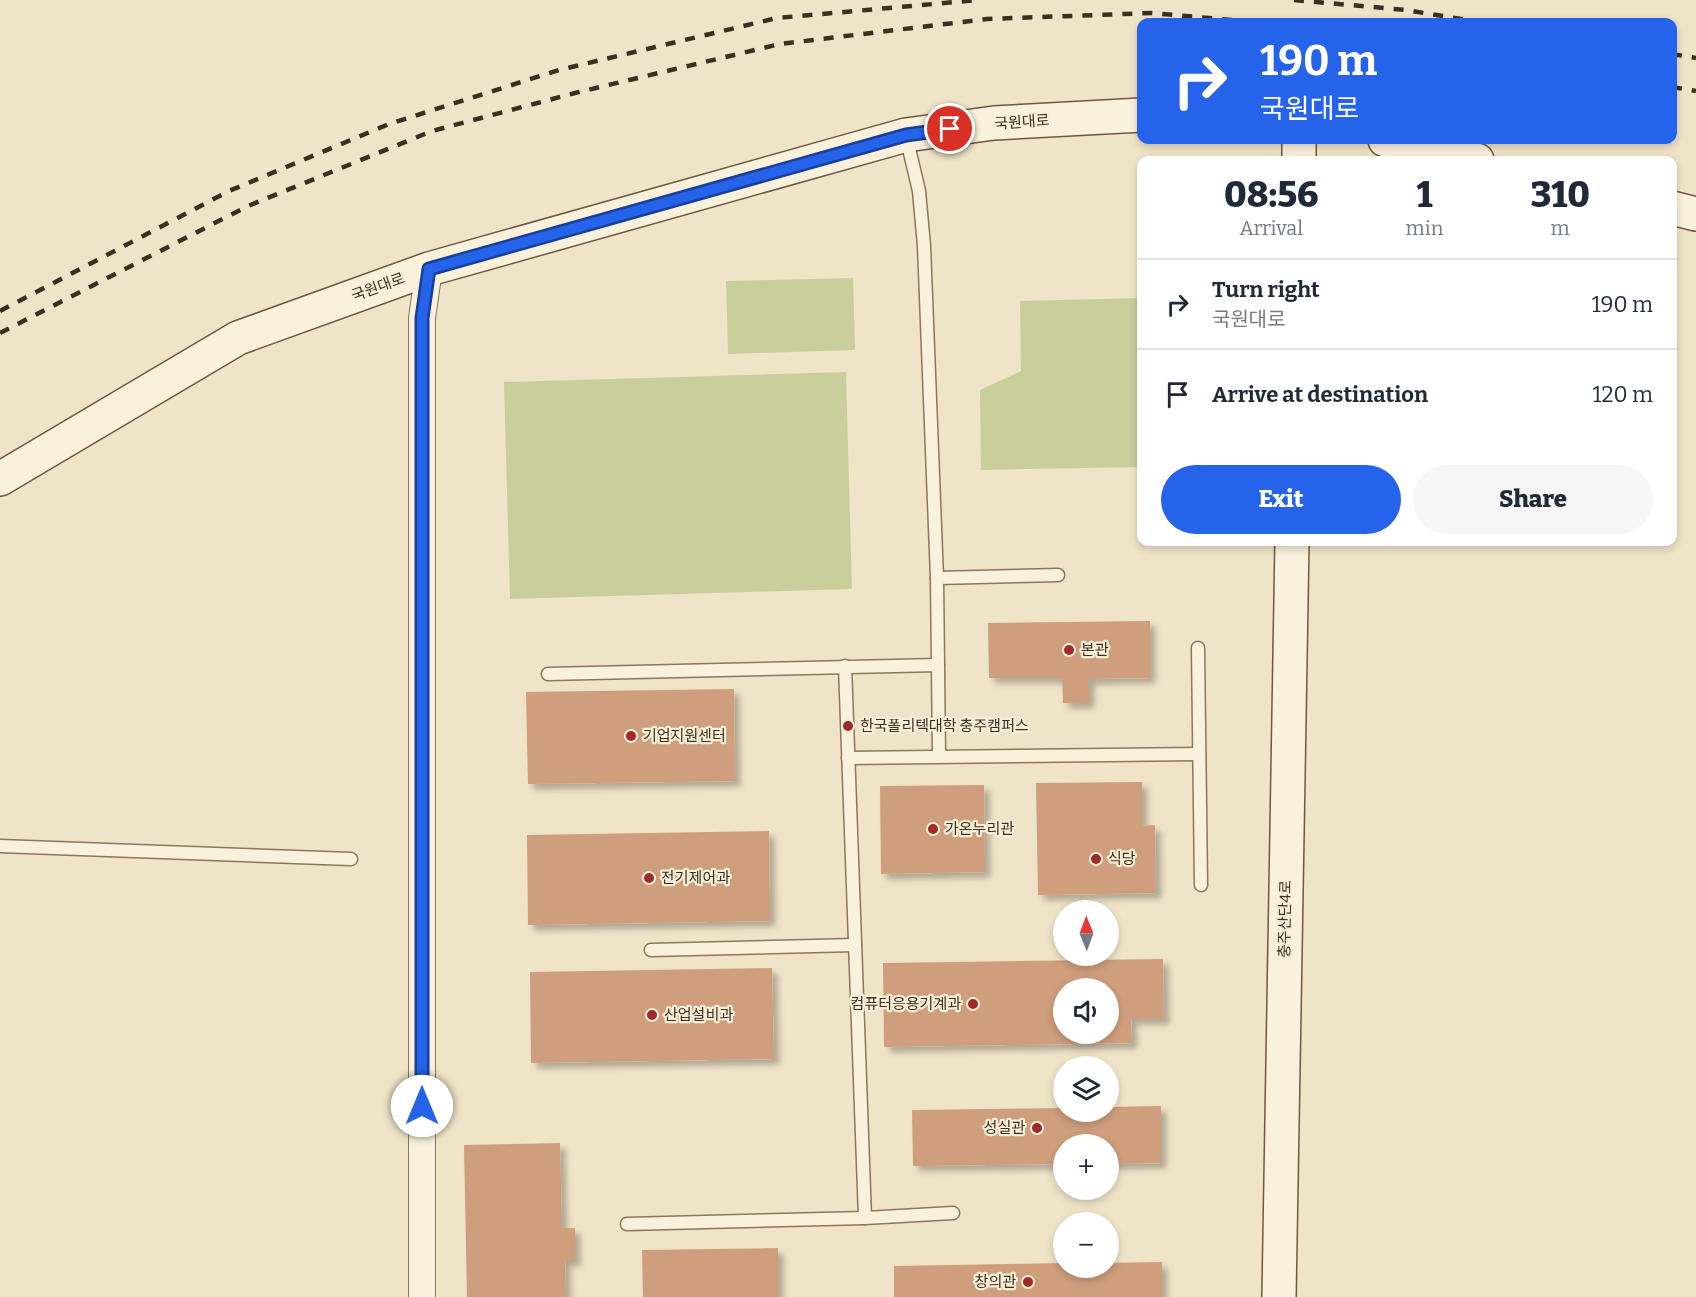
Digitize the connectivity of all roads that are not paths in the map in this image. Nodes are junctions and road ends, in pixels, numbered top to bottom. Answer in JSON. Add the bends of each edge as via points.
{"nodes":[{"id":1,"x":1137,"y":115,"type":"edge"},
{"id":2,"x":906,"y":135,"type":"junction"},
{"id":3,"x":1403,"y":144,"type":"edge"},
{"id":4,"x":1459,"y":156,"type":"edge"},
{"id":5,"x":1677,"y":209,"type":"edge"},
{"id":6,"x":1696,"y":214,"type":"edge"},
{"id":7,"x":429,"y":269,"type":"junction"},
{"id":8,"x":0,"y":479,"type":"edge"},
{"id":9,"x":1292,"y":546,"type":"edge"},
{"id":10,"x":1058,"y":575,"type":"dead end"},
{"id":11,"x":938,"y":578,"type":"junction"},
{"id":12,"x":1198,"y":648,"type":"dead end"},
{"id":13,"x":938,"y":665,"type":"junction"},
{"id":14,"x":845,"y":666,"type":"junction"},
{"id":15,"x":548,"y":674,"type":"dead end"},
{"id":16,"x":1199,"y":754,"type":"junction"},
{"id":17,"x":939,"y":756,"type":"junction"},
{"id":18,"x":848,"y":758,"type":"junction"},
{"id":19,"x":0,"y":846,"type":"edge"},
{"id":20,"x":351,"y":859,"type":"dead end"},
{"id":21,"x":1201,"y":885,"type":"dead end"},
{"id":22,"x":855,"y":945,"type":"junction"},
{"id":23,"x":651,"y":950,"type":"dead end"},
{"id":24,"x":953,"y":1213,"type":"dead end"},
{"id":25,"x":865,"y":1218,"type":"junction"},
{"id":26,"x":627,"y":1224,"type":"dead end"},
{"id":27,"x":423,"y":1297,"type":"edge"},
{"id":28,"x":1279,"y":1297,"type":"edge"}],
"edges":[{"from":1,"to":2,"type":"street","name":"국원대로","via":[[994,123]]},
{"from":2,"to":7,"type":"street","name":"국원대로"},
{"from":2,"to":11,"type":"lane","via":[[919,191],[924,246]]},
{"from":3,"to":4,"type":"street"},
{"from":5,"to":6,"type":"street"},
{"from":7,"to":8,"type":"street","name":"국원대로","via":[[238,338]]},
{"from":7,"to":27,"type":"street","via":[[422,318]]},
{"from":9,"to":28,"type":"street","name":"충주산단4로"},
{"from":10,"to":11,"type":"lane"},
{"from":11,"to":13,"type":"lane"},
{"from":12,"to":16,"type":"lane"},
{"from":13,"to":14,"type":"lane"},
{"from":13,"to":17,"type":"lane"},
{"from":14,"to":15,"type":"lane"},
{"from":14,"to":18,"type":"lane"},
{"from":16,"to":17,"type":"lane"},
{"from":16,"to":21,"type":"lane"},
{"from":17,"to":18,"type":"lane"},
{"from":18,"to":22,"type":"lane"},
{"from":19,"to":20,"type":"lane"},
{"from":22,"to":23,"type":"lane"},
{"from":22,"to":25,"type":"lane"},
{"from":24,"to":25,"type":"lane"},
{"from":25,"to":26,"type":"lane"}]}
